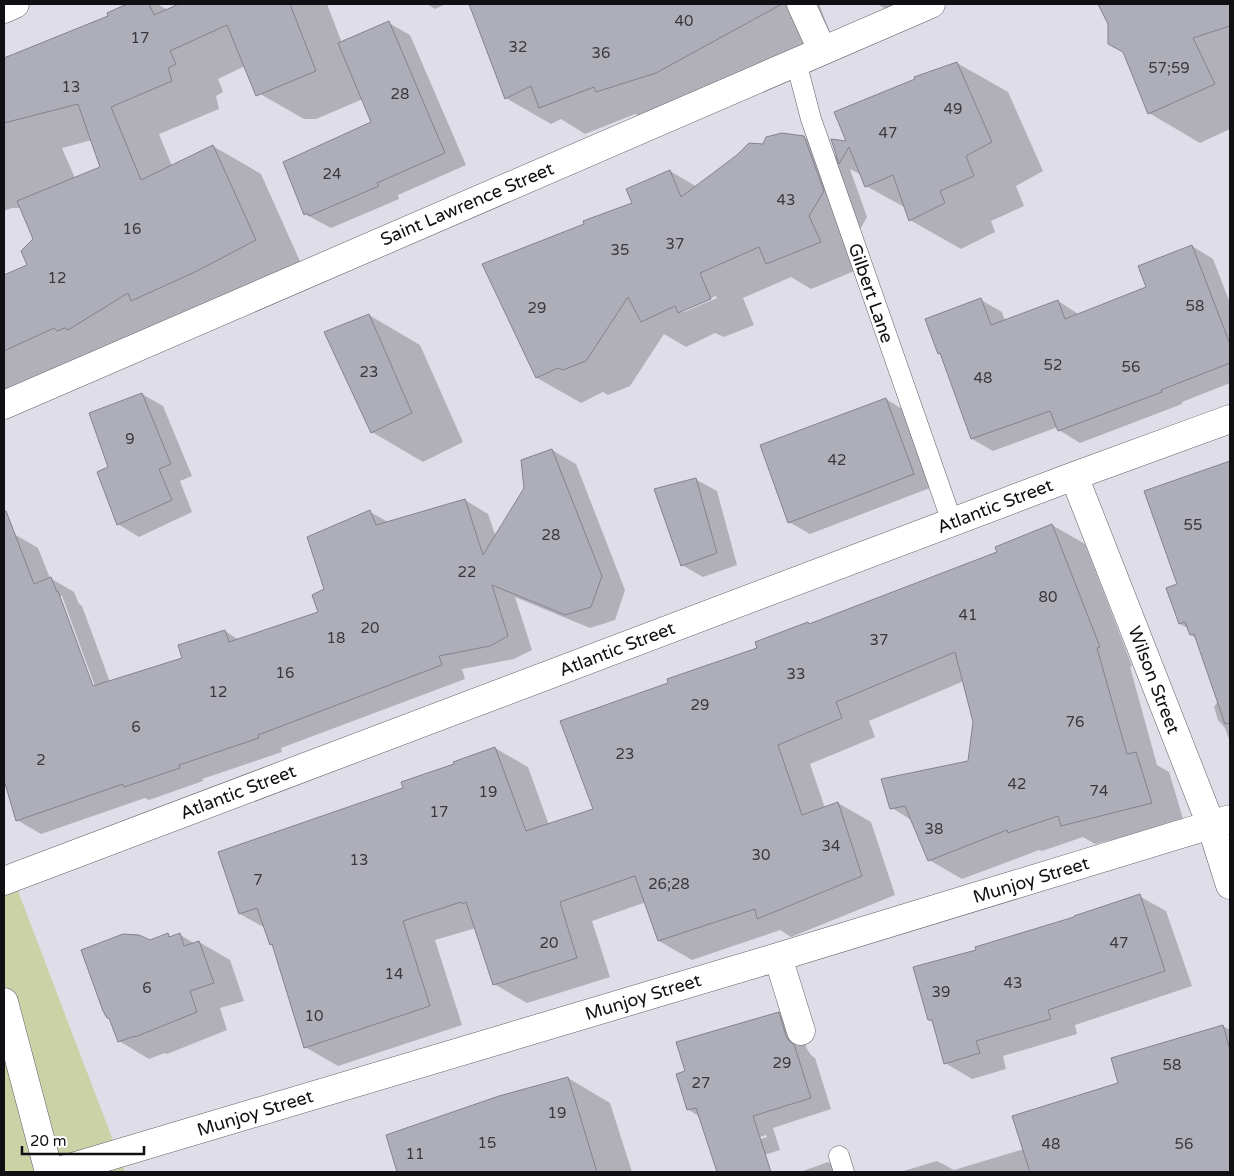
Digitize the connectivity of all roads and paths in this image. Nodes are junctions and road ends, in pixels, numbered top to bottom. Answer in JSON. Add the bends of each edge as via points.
{"nodes":[{"id":1,"x":15,"y":4,"type":"edge"},
{"id":2,"x":802,"y":4,"type":"edge"},
{"id":3,"x":931,"y":4,"type":"edge"},
{"id":4,"x":4,"y":9,"type":"edge"},
{"id":5,"x":822,"y":50,"type":"junction"},
{"id":6,"x":796,"y":62,"type":"junction"},
{"id":7,"x":4,"y":405,"type":"edge"},
{"id":8,"x":1230,"y":419,"type":"edge"},
{"id":9,"x":1074,"y":476,"type":"junction"},
{"id":10,"x":952,"y":522,"type":"junction"},
{"id":11,"x":1221,"y":822,"type":"edge"},
{"id":12,"x":4,"y":881,"type":"edge"},
{"id":13,"x":1230,"y":885,"type":"edge"},
{"id":14,"x":778,"y":957,"type":"junction"},
{"id":15,"x":4,"y":1002,"type":"edge"},
{"id":16,"x":801,"y":1030,"type":"dead end"},
{"id":17,"x":50,"y":1172,"type":"edge"},
{"id":18,"x":56,"y":1172,"type":"edge"}],
"edges":[{"from":1,"to":4,"type":"street"},
{"from":2,"to":5,"type":"street"},
{"from":3,"to":5,"type":"street","name":"Saint Lawrence Street"},
{"from":5,"to":6,"type":"street","name":"Saint Lawrence Street"},
{"from":6,"to":7,"type":"street","name":"Saint Lawrence Street"},
{"from":6,"to":10,"type":"lane","name":"Gilbert Lane","via":[[811,119]]},
{"from":8,"to":9,"type":"street","name":"Atlantic Street"},
{"from":9,"to":10,"type":"street","name":"Atlantic Street"},
{"from":9,"to":11,"type":"street","name":"Wilson Street"},
{"from":10,"to":12,"type":"street","name":"Atlantic Street"},
{"from":11,"to":13,"type":"street","name":"Wilson Street"},
{"from":11,"to":14,"type":"street","name":"Munjoy Street"},
{"from":14,"to":16,"type":"street"},
{"from":14,"to":18,"type":"street","name":"Munjoy Street"},
{"from":15,"to":17,"type":"street"}]}
